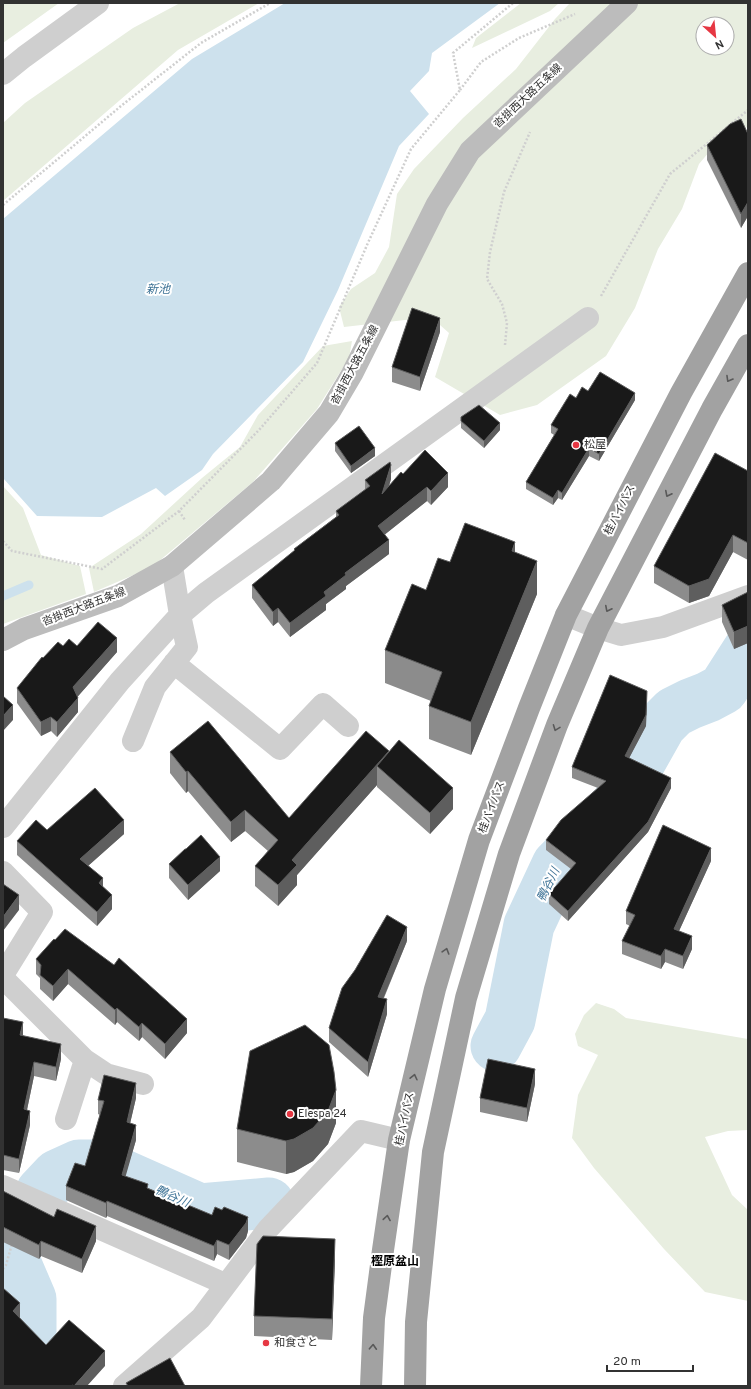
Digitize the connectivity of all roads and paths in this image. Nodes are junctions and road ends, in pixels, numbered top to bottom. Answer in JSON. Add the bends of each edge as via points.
{"nodes":[{"id":1,"x":98,"y":3,"type":"edge"},
{"id":2,"x":270,"y":3,"type":"edge"},
{"id":3,"x":513,"y":3,"type":"edge"},
{"id":4,"x":627,"y":3,"type":"edge"},
{"id":5,"x":578,"y":13,"type":"dead end"},
{"id":6,"x":3,"y":74,"type":"edge"},
{"id":7,"x":460,"y":90,"type":"junction"},
{"id":8,"x":748,"y":110,"type":"edge"},
{"id":9,"x":533,"y":128,"type":"dead end"},
{"id":10,"x":3,"y":205,"type":"edge"},
{"id":11,"x":748,"y":273,"type":"edge"},
{"id":12,"x":588,"y":318,"type":"joint"},
{"id":13,"x":748,"y":345,"type":"edge"},
{"id":14,"x":503,"y":380,"type":"junction"},
{"id":15,"x":3,"y":541,"type":"edge"},
{"id":16,"x":172,"y":566,"type":"junction"},
{"id":17,"x":748,"y":596,"type":"edge"},
{"id":18,"x":180,"y":615,"type":"junction"},
{"id":19,"x":566,"y":615,"type":"junction"},
{"id":20,"x":598,"y":628,"type":"junction"},
{"id":21,"x":3,"y":640,"type":"edge"},
{"id":22,"x":174,"y":663,"type":"junction"},
{"id":23,"x":348,"y":726,"type":"dead end"},
{"id":24,"x":133,"y":741,"type":"dead end"},
{"id":25,"x":3,"y":827,"type":"edge"},
{"id":26,"x":3,"y":872,"type":"edge"},
{"id":27,"x":3,"y":976,"type":"edge"},
{"id":28,"x":85,"y":1060,"type":"junction"},
{"id":29,"x":143,"y":1084,"type":"dead end"},
{"id":30,"x":66,"y":1119,"type":"dead end"},
{"id":31,"x":399,"y":1140,"type":"junction"},
{"id":32,"x":3,"y":1186,"type":"edge"},
{"id":33,"x":13,"y":1238,"type":"edge"},
{"id":34,"x":3,"y":1269,"type":"edge"},
{"id":35,"x":225,"y":1284,"type":"junction"},
{"id":36,"x":124,"y":1386,"type":"edge"},
{"id":37,"x":371,"y":1386,"type":"edge"},
{"id":38,"x":415,"y":1386,"type":"edge"}],
"edges":[{"from":1,"to":6,"type":"street"},
{"from":2,"to":10,"type":"path","via":[[200,43]]},
{"from":3,"to":7,"type":"path","via":[[453,53]]},
{"from":4,"to":16,"type":"main road","name":"沓掛西大路五条線","via":[[470,151],[437,204],[352,374],[329,413],[271,481]]},
{"from":5,"to":7,"type":"path","via":[[519,38],[481,62]]},
{"from":7,"to":15,"type":"path","via":[[411,149],[317,364],[259,430],[179,511],[102,569],[12,551]]},
{"from":8,"to":12,"type":"path","via":[[670,174]]},
{"from":9,"to":14,"type":"path","via":[[504,192],[490,252],[487,279],[502,304],[507,323]]},
{"from":11,"to":19,"type":"highway","name":"桂バイパス","via":[[681,393]]},
{"from":12,"to":14,"type":"street"},
{"from":13,"to":20,"type":"highway","one_way":true},
{"from":14,"to":18,"type":"street","via":[[206,593]]},
{"from":16,"to":18,"type":"street"},
{"from":16,"to":21,"type":"main road","name":"沓掛西大路五条線","via":[[118,596],[24,629]]},
{"from":17,"to":20,"type":"street","via":[[663,627],[621,635]]},
{"from":18,"to":22,"type":"street","via":[[187,647]]},
{"from":18,"to":25,"type":"street","via":[[120,681]]},
{"from":19,"to":20,"type":"street"},
{"from":31,"to":19,"type":"highway","name":"桂バイパス","one_way":true,"via":[[434,989],[479,840]]},
{"from":20,"to":38,"type":"highway","one_way":true,"via":[[557,725],[509,854],[466,998],[433,1152],[416,1322]]},
{"from":22,"to":23,"type":"street","via":[[280,750],[323,704]]},
{"from":22,"to":24,"type":"street","via":[[155,687]]},
{"from":26,"to":27,"type":"street","via":[[42,912]]},
{"from":27,"to":28,"type":"street"},
{"from":28,"to":29,"type":"street","via":[[106,1074]]},
{"from":28,"to":30,"type":"street"},
{"from":31,"to":35,"type":"street","via":[[361,1131],[268,1228]]},
{"from":37,"to":31,"type":"highway","name":"桂バイパス","one_way":true,"via":[[374,1318]]},
{"from":32,"to":35,"type":"street"},
{"from":33,"to":34,"type":"path"},
{"from":35,"to":36,"type":"street","via":[[201,1318]]}]}
